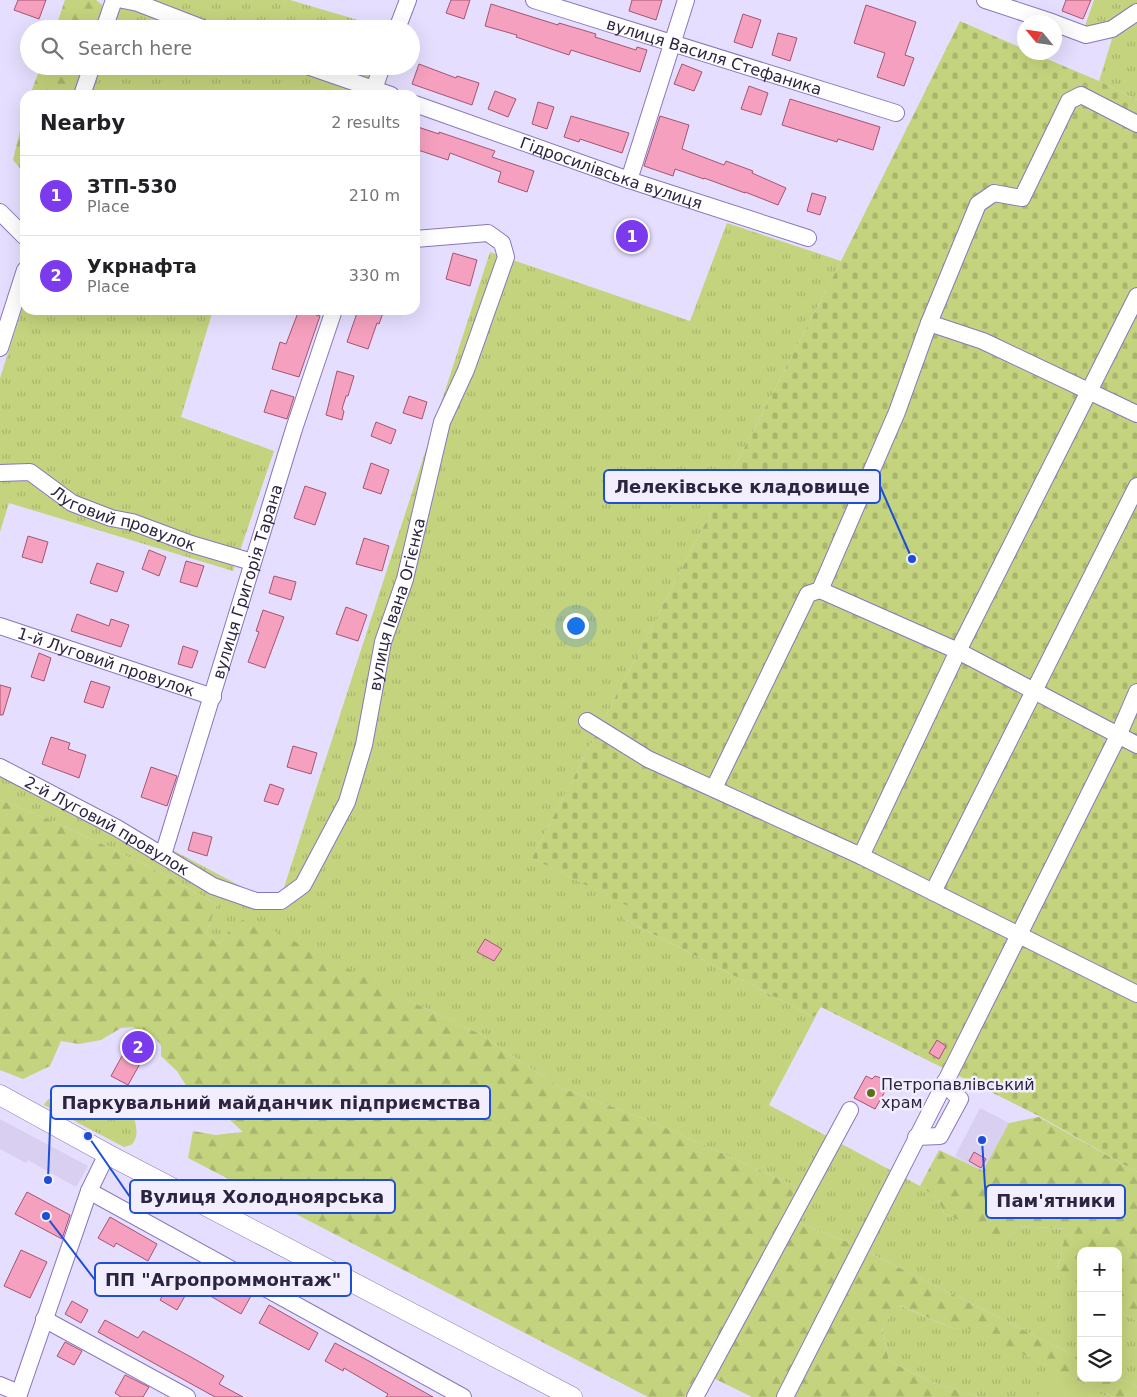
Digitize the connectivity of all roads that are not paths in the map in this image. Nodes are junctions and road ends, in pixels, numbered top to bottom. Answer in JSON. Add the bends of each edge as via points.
{"nodes":[{"id":1,"x":114,"y":0,"type":"edge"},
{"id":2,"x":123,"y":0,"type":"edge"},
{"id":3,"x":408,"y":0,"type":"edge"},
{"id":4,"x":534,"y":0,"type":"edge"},
{"id":5,"x":686,"y":0,"type":"edge"},
{"id":6,"x":985,"y":0,"type":"edge"},
{"id":7,"x":1137,"y":12,"type":"edge"},
{"id":8,"x":1030,"y":15,"type":"edge"},
{"id":9,"x":107,"y":20,"type":"edge"},
{"id":10,"x":181,"y":20,"type":"edge"},
{"id":11,"x":400,"y":20,"type":"edge"},
{"id":12,"x":1062,"y":26,"type":"edge"},
{"id":13,"x":672,"y":43,"type":"junction"},
{"id":14,"x":89,"y":75,"type":"edge"},
{"id":15,"x":333,"y":75,"type":"edge"},
{"id":16,"x":379,"y":75,"type":"edge"},
{"id":17,"x":374,"y":89,"type":"joint"},
{"id":18,"x":84,"y":90,"type":"edge"},
{"id":19,"x":420,"y":106,"type":"edge"},
{"id":20,"x":896,"y":113,"type":"dead end"},
{"id":21,"x":1137,"y":124,"type":"edge"},
{"id":22,"x":629,"y":180,"type":"junction"},
{"id":23,"x":0,"y":212,"type":"edge"},
{"id":24,"x":20,"y":232,"type":"edge"},
{"id":25,"x":808,"y":238,"type":"dead end"},
{"id":26,"x":420,"y":239,"type":"edge"},
{"id":27,"x":20,"y":286,"type":"edge"},
{"id":28,"x":1137,"y":296,"type":"edge"},
{"id":29,"x":332,"y":315,"type":"edge"},
{"id":30,"x":929,"y":323,"type":"junction"},
{"id":31,"x":0,"y":348,"type":"edge"},
{"id":32,"x":1088,"y":391,"type":"junction"},
{"id":33,"x":1137,"y":414,"type":"edge"},
{"id":34,"x":0,"y":473,"type":"edge"},
{"id":35,"x":1137,"y":486,"type":"edge"},
{"id":36,"x":252,"y":562,"type":"junction"},
{"id":37,"x":820,"y":590,"type":"junction"},
{"id":38,"x":0,"y":626,"type":"edge"},
{"id":39,"x":958,"y":651,"type":"junction"},
{"id":40,"x":1035,"y":690,"type":"junction"},
{"id":41,"x":1137,"y":692,"type":"edge"},
{"id":42,"x":213,"y":697,"type":"junction"},
{"id":43,"x":588,"y":721,"type":"dead end"},
{"id":44,"x":1118,"y":736,"type":"junction"},
{"id":45,"x":1137,"y":745,"type":"edge"},
{"id":46,"x":0,"y":767,"type":"edge"},
{"id":47,"x":714,"y":788,"type":"junction"},
{"id":48,"x":163,"y":855,"type":"junction"},
{"id":49,"x":861,"y":856,"type":"junction"},
{"id":50,"x":213,"y":886,"type":"joint"},
{"id":51,"x":933,"y":892,"type":"junction"},
{"id":52,"x":1018,"y":935,"type":"junction"},
{"id":53,"x":1137,"y":994,"type":"edge"},
{"id":54,"x":3,"y":1095,"type":"edge"},
{"id":55,"x":850,"y":1110,"type":"dead end"},
{"id":56,"x":107,"y":1154,"type":"junction"},
{"id":57,"x":89,"y":1191,"type":"junction"},
{"id":58,"x":44,"y":1319,"type":"junction"},
{"id":59,"x":0,"y":1384,"type":"edge"},
{"id":60,"x":19,"y":1395,"type":"edge"},
{"id":61,"x":187,"y":1397,"type":"edge"},
{"id":62,"x":463,"y":1397,"type":"edge"},
{"id":63,"x":572,"y":1397,"type":"edge"},
{"id":64,"x":695,"y":1397,"type":"edge"},
{"id":65,"x":785,"y":1397,"type":"edge"}],
"edges":[{"from":1,"to":9,"type":"street"},
{"from":2,"to":10,"type":"street"},
{"from":3,"to":11,"type":"street"},
{"from":4,"to":13,"type":"street","name":"вулиця Василя Стефаника"},
{"from":5,"to":13,"type":"street"},
{"from":6,"to":8,"type":"street"},
{"from":7,"to":12,"type":"street","via":[[1112,29],[1086,36]]},
{"from":13,"to":20,"type":"street","name":"вулиця Василя Стефаника"},
{"from":13,"to":22,"type":"street"},
{"from":14,"to":18,"type":"street"},
{"from":15,"to":17,"type":"street"},
{"from":16,"to":17,"type":"street"},
{"from":19,"to":22,"type":"street","name":"Гідросилівська вулиця"},
{"from":21,"to":30,"type":"street","via":[[1081,95],[1069,101],[1022,198],[994,193],[978,204]]},
{"from":22,"to":25,"type":"street","name":"Гідросилівська вулиця"},
{"from":23,"to":24,"type":"street"},
{"from":26,"to":50,"type":"street","name":"вулиця Івана Огієнка","via":[[488,233],[502,243],[506,257],[466,370],[442,422],[405,579],[383,642],[364,745],[347,802],[303,885],[281,901],[256,901]]},
{"from":27,"to":31,"type":"street"},
{"from":28,"to":32,"type":"street"},
{"from":29,"to":36,"type":"street","name":"вулиця Григорія Тарана"},
{"from":30,"to":32,"type":"street","via":[[983,341]]},
{"from":30,"to":37,"type":"street","via":[[897,412]]},
{"from":32,"to":33,"type":"street"},
{"from":32,"to":39,"type":"street"},
{"from":34,"to":36,"type":"street","name":"Луговий провулок","via":[[30,472],[72,503]]},
{"from":35,"to":40,"type":"street"},
{"from":36,"to":42,"type":"street","name":"вулиця Григорія Тарана"},
{"from":37,"to":39,"type":"street"},
{"from":37,"to":47,"type":"street","via":[[808,594]]},
{"from":38,"to":42,"type":"street","name":"1-й Луговий провулок"},
{"from":39,"to":40,"type":"street"},
{"from":39,"to":49,"type":"street"},
{"from":40,"to":44,"type":"street"},
{"from":40,"to":51,"type":"street"},
{"from":41,"to":44,"type":"street"},
{"from":42,"to":48,"type":"street","name":"вулиця Григорія Тарана"},
{"from":43,"to":47,"type":"street","via":[[648,759]]},
{"from":44,"to":45,"type":"street"},
{"from":44,"to":52,"type":"street"},
{"from":46,"to":48,"type":"street","name":"2-й Луговий провулок"},
{"from":47,"to":49,"type":"street"},
{"from":48,"to":50,"type":"street","name":"2-й Луговий провулок"},
{"from":49,"to":51,"type":"street"},
{"from":51,"to":52,"type":"street"},
{"from":52,"to":53,"type":"street"},
{"from":52,"to":65,"type":"street"},
{"from":54,"to":56,"type":"main road"},
{"from":55,"to":64,"type":"street"},
{"from":56,"to":57,"type":"street"},
{"from":56,"to":63,"type":"main road"},
{"from":57,"to":58,"type":"street"},
{"from":57,"to":62,"type":"street"},
{"from":58,"to":60,"type":"street"},
{"from":58,"to":61,"type":"street"},
{"from":59,"to":60,"type":"street"}]}
